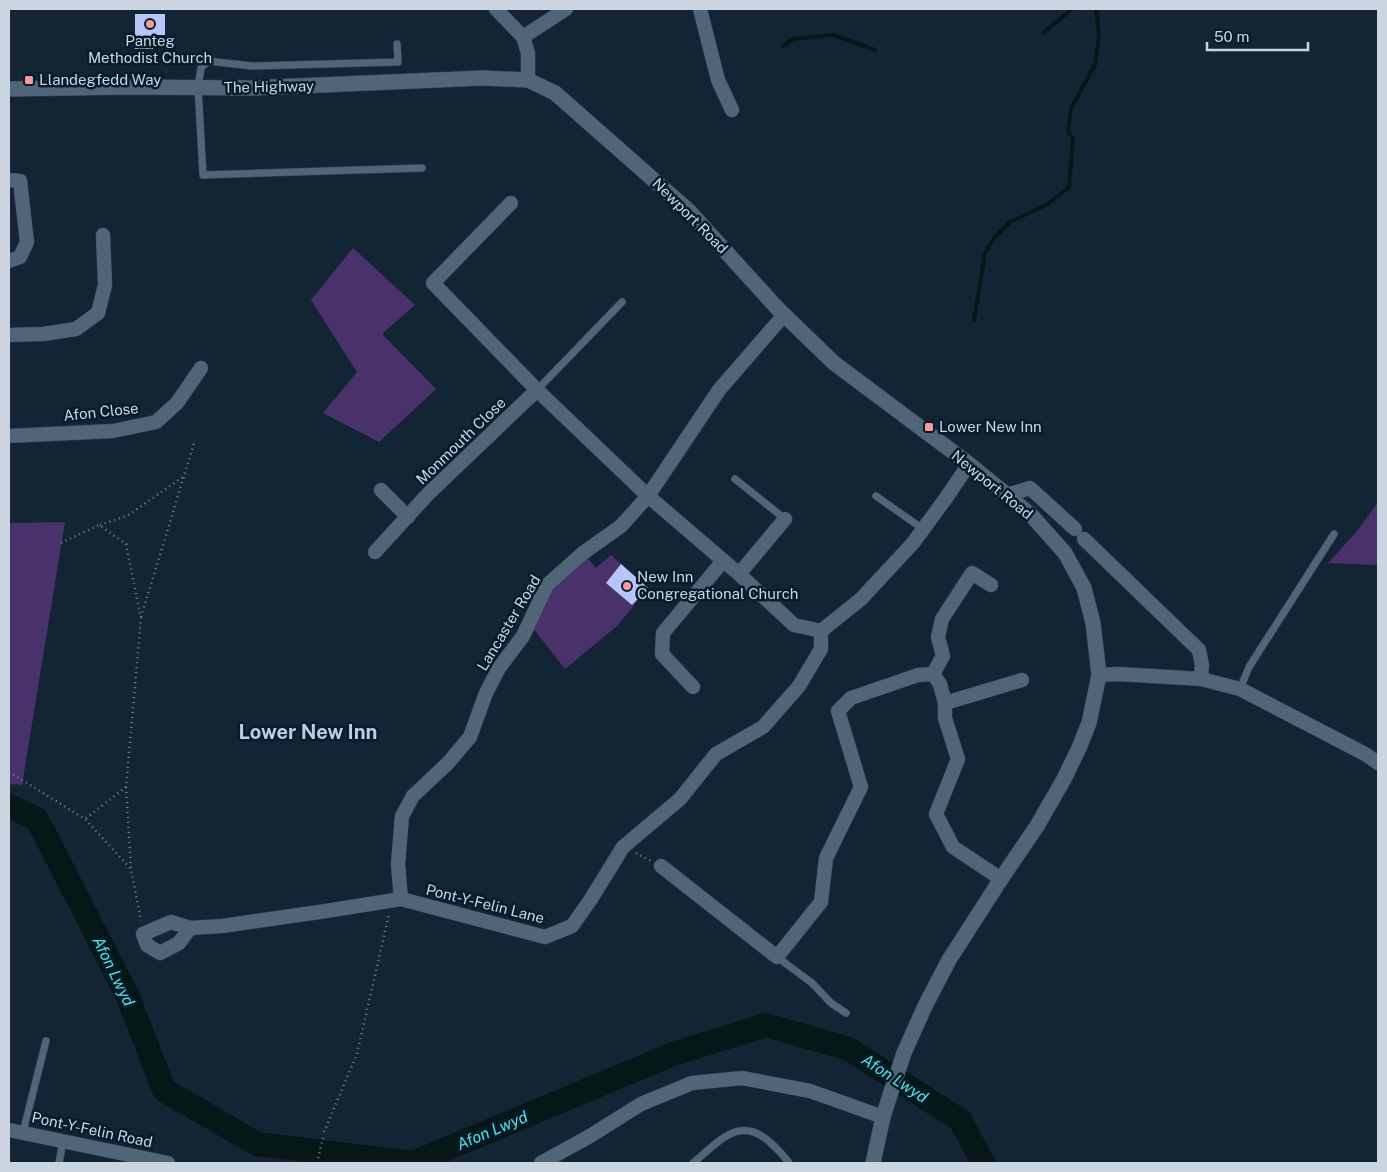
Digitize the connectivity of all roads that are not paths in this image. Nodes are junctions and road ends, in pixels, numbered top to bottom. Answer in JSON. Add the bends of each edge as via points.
{"nodes":[{"id":1,"x":496,"y":9,"type":"edge"},
{"id":2,"x":566,"y":9,"type":"edge"},
{"id":3,"x":700,"y":9,"type":"edge"},
{"id":4,"x":523,"y":37,"type":"junction"},
{"id":5,"x":397,"y":44,"type":"dead end"},
{"id":6,"x":528,"y":80,"type":"junction"},
{"id":7,"x":198,"y":87,"type":"junction"},
{"id":8,"x":9,"y":89,"type":"edge"},
{"id":9,"x":732,"y":110,"type":"dead end"},
{"id":10,"x":422,"y":168,"type":"dead end"},
{"id":11,"x":9,"y":180,"type":"edge"},
{"id":12,"x":510,"y":203,"type":"dead end"},
{"id":13,"x":103,"y":235,"type":"dead end"},
{"id":14,"x":9,"y":261,"type":"edge"},
{"id":15,"x":622,"y":302,"type":"dead end"},
{"id":16,"x":784,"y":315,"type":"junction"},
{"id":17,"x":9,"y":335,"type":"edge"},
{"id":18,"x":201,"y":368,"type":"dead end"},
{"id":19,"x":537,"y":390,"type":"junction"},
{"id":20,"x":9,"y":436,"type":"edge"},
{"id":21,"x":969,"y":464,"type":"junction"},
{"id":22,"x":735,"y":479,"type":"dead end"},
{"id":23,"x":380,"y":490,"type":"dead end"},
{"id":24,"x":1007,"y":495,"type":"junction"},
{"id":25,"x":648,"y":496,"type":"junction"},
{"id":26,"x":876,"y":496,"type":"dead end"},
{"id":27,"x":408,"y":517,"type":"junction"},
{"id":28,"x":785,"y":519,"type":"joint"},
{"id":29,"x":923,"y":529,"type":"junction"},
{"id":30,"x":1334,"y":534,"type":"dead end"},
{"id":31,"x":375,"y":552,"type":"dead end"},
{"id":32,"x":724,"y":561,"type":"junction"},
{"id":33,"x":739,"y":574,"type":"junction"},
{"id":34,"x":991,"y":585,"type":"dead end"},
{"id":35,"x":821,"y":631,"type":"junction"},
{"id":36,"x":933,"y":674,"type":"junction"},
{"id":37,"x":1099,"y":675,"type":"junction"},
{"id":38,"x":1201,"y":679,"type":"junction"},
{"id":39,"x":1022,"y":680,"type":"dead end"},
{"id":40,"x":692,"y":687,"type":"dead end"},
{"id":41,"x":1240,"y":689,"type":"junction"},
{"id":42,"x":945,"y":703,"type":"junction"},
{"id":43,"x":1378,"y":763,"type":"edge"},
{"id":44,"x":661,"y":866,"type":"road end"},
{"id":45,"x":1001,"y":879,"type":"junction"},
{"id":46,"x":396,"y":899,"type":"junction"},
{"id":47,"x":190,"y":928,"type":"junction"},
{"id":48,"x":777,"y":956,"type":"junction"},
{"id":49,"x":846,"y":1013,"type":"dead end"},
{"id":50,"x":46,"y":1041,"type":"dead end"},
{"id":51,"x":883,"y":1117,"type":"junction"},
{"id":52,"x":9,"y":1130,"type":"edge"},
{"id":53,"x":23,"y":1132,"type":"junction"},
{"id":54,"x":63,"y":1141,"type":"junction"},
{"id":55,"x":59,"y":1163,"type":"edge"},
{"id":56,"x":168,"y":1163,"type":"edge"},
{"id":57,"x":542,"y":1163,"type":"edge"},
{"id":58,"x":692,"y":1163,"type":"edge"},
{"id":59,"x":789,"y":1163,"type":"edge"},
{"id":60,"x":873,"y":1163,"type":"edge"}],
"edges":[{"from":1,"to":4,"type":"street"},
{"from":2,"to":4,"type":"street"},
{"from":3,"to":9,"type":"street","via":[[718,80]]},
{"from":4,"to":6,"type":"street","via":[[528,53]]},
{"from":5,"to":7,"type":"lane","via":[[398,62],[252,66],[208,61],[201,68]]},
{"from":6,"to":7,"type":"street","name":"The Highway","via":[[483,78],[251,88]]},
{"from":6,"to":16,"type":"street","name":"Newport Road","via":[[555,93],[689,211]]},
{"from":7,"to":8,"type":"street","name":"The Highway"},
{"from":7,"to":10,"type":"lane","via":[[203,175]]},
{"from":11,"to":14,"type":"street","via":[[20,181],[27,242],[20,257]]},
{"from":12,"to":19,"type":"street","via":[[433,283]]},
{"from":13,"to":17,"type":"street","via":[[106,285],[98,312],[76,329]]},
{"from":15,"to":19,"type":"lane"},
{"from":16,"to":21,"type":"street","name":"Newport Road","via":[[834,363]]},
{"from":16,"to":25,"type":"street","name":"Lancaster Road","via":[[719,390]]},
{"from":18,"to":20,"type":"street","name":"Afon Close","via":[[178,403],[156,422],[113,431]]},
{"from":19,"to":25,"type":"street"},
{"from":19,"to":27,"type":"street","name":"Monmouth Close"},
{"from":21,"to":24,"type":"street","name":"Newport Road"},
{"from":21,"to":29,"type":"street"},
{"from":22,"to":28,"type":"lane"},
{"from":23,"to":27,"type":"street"},
{"from":24,"to":37,"type":"street","name":"Newport Road","via":[[1032,516],[1065,553],[1084,588],[1094,623]]},
{"from":24,"to":38,"type":"street","via":[[1030,488],[1079,534],[1199,650]]},
{"from":25,"to":32,"type":"street"},
{"from":25,"to":46,"type":"street","name":"Lancaster Road","via":[[621,526],[583,553],[547,586],[523,636],[499,668],[486,693],[470,737],[413,796],[402,816]]},
{"from":26,"to":29,"type":"lane"},
{"from":27,"to":31,"type":"street","name":"Monmouth Close"},
{"from":28,"to":33,"type":"street"},
{"from":29,"to":35,"type":"street","via":[[861,599]]},
{"from":30,"to":41,"type":"lane","via":[[1249,667]]},
{"from":32,"to":33,"type":"street"},
{"from":32,"to":40,"type":"street","via":[[663,633],[662,654]]},
{"from":33,"to":35,"type":"street","via":[[794,625]]},
{"from":34,"to":36,"type":"street","via":[[972,573],[962,588],[942,619],[938,637],[943,656]]},
{"from":35,"to":46,"type":"street","name":"Pont-Y-Felin Lane","via":[[820,649],[799,686],[763,728],[716,754],[680,799],[623,847],[572,926],[545,937]]},
{"from":36,"to":42,"type":"street","via":[[940,684]]},
{"from":36,"to":48,"type":"street","via":[[918,675],[850,698],[838,711],[861,787],[826,858],[821,902]]},
{"from":37,"to":38,"type":"street"},
{"from":37,"to":45,"type":"street","name":"Newport Road","via":[[1079,748],[1037,826]]},
{"from":38,"to":41,"type":"street"},
{"from":39,"to":42,"type":"street"},
{"from":41,"to":43,"type":"street"},
{"from":42,"to":45,"type":"street","via":[[945,718],[958,759],[936,814],[953,847]]},
{"from":44,"to":48,"type":"street"},
{"from":45,"to":51,"type":"street","name":"Newport Road","via":[[949,960],[925,1006],[904,1053]]},
{"from":46,"to":47,"type":"street","name":"Pont-Y-Felin Lane"},
{"from":47,"to":47,"type":"street","name":"Pont-Y-Felin Lane","via":[[179,943],[160,952],[147,945],[143,934],[171,922]]},
{"from":48,"to":49,"type":"lane"},
{"from":50,"to":53,"type":"lane"},
{"from":51,"to":57,"type":"street","via":[[810,1091],[742,1078],[692,1083],[641,1104]]},
{"from":51,"to":60,"type":"street","name":"Newport Road"},
{"from":52,"to":53,"type":"street","name":"Pont-Y-Felin Road"},
{"from":53,"to":54,"type":"street","name":"Pont-Y-Felin Road"},
{"from":54,"to":55,"type":"lane"},
{"from":54,"to":56,"type":"street","name":"Pont-Y-Felin Road"},
{"from":58,"to":59,"type":"lane","via":[[726,1136],[746,1129],[766,1138]]}]}
